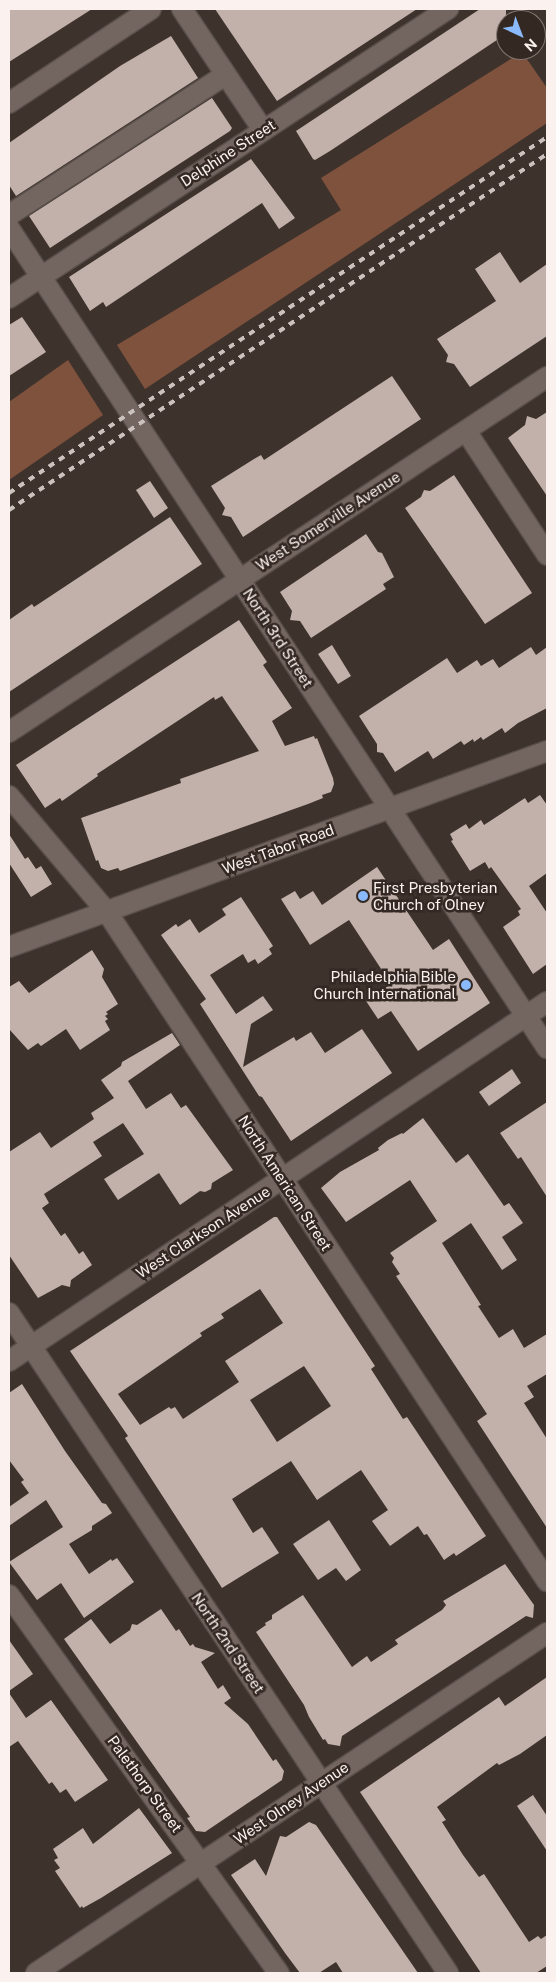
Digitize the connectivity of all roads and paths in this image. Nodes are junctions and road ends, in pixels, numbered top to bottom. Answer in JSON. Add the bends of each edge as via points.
{"nodes":[{"id":1,"x":151,"y":9,"type":"edge"},
{"id":2,"x":182,"y":9,"type":"edge"},
{"id":3,"x":448,"y":9,"type":"edge"},
{"id":4,"x":225,"y":75,"type":"junction"},
{"id":5,"x":9,"y":103,"type":"edge"},
{"id":6,"x":263,"y":130,"type":"junction"},
{"id":7,"x":9,"y":215,"type":"edge"},
{"id":8,"x":9,"y":228,"type":"edge"},
{"id":9,"x":41,"y":276,"type":"junction"},
{"id":10,"x":9,"y":298,"type":"edge"},
{"id":11,"x":547,"y":377,"type":"edge"},
{"id":12,"x":466,"y":431,"type":"junction"},
{"id":13,"x":547,"y":555,"type":"edge"},
{"id":14,"x":240,"y":579,"type":"junction"},
{"id":15,"x":9,"y":732,"type":"edge"},
{"id":16,"x":547,"y":752,"type":"edge"},
{"id":17,"x":9,"y":796,"type":"edge"},
{"id":18,"x":388,"y":808,"type":"junction"},
{"id":19,"x":107,"y":912,"type":"junction"},
{"id":20,"x":9,"y":947,"type":"edge"},
{"id":21,"x":547,"y":1002,"type":"edge"},
{"id":22,"x":526,"y":1016,"type":"junction"},
{"id":23,"x":547,"y":1048,"type":"edge"},
{"id":24,"x":283,"y":1179,"type":"junction"},
{"id":25,"x":9,"y":1313,"type":"edge"},
{"id":26,"x":30,"y":1346,"type":"junction"},
{"id":27,"x":9,"y":1360,"type":"edge"},
{"id":28,"x":547,"y":1581,"type":"edge"},
{"id":29,"x":9,"y":1595,"type":"edge"},
{"id":30,"x":547,"y":1633,"type":"edge"},
{"id":31,"x":320,"y":1783,"type":"junction"},
{"id":32,"x":202,"y":1863,"type":"junction"},
{"id":33,"x":36,"y":1973,"type":"edge"},
{"id":34,"x":279,"y":1973,"type":"edge"},
{"id":35,"x":448,"y":1973,"type":"edge"}],
"edges":[{"from":1,"to":5,"type":"street"},
{"from":2,"to":4,"type":"street"},
{"from":3,"to":6,"type":"street","name":"Delphine Street"},
{"from":4,"to":6,"type":"street"},
{"from":4,"to":7,"type":"street"},
{"from":6,"to":9,"type":"street","name":"Delphine Street"},
{"from":8,"to":9,"type":"street","name":"North 3rd Street"},
{"from":9,"to":10,"type":"street","name":"Delphine Street"},
{"from":9,"to":14,"type":"street","name":"North 3rd Street"},
{"from":11,"to":12,"type":"street","name":"West Somerville Avenue"},
{"from":12,"to":13,"type":"street"},
{"from":12,"to":14,"type":"street","name":"West Somerville Avenue"},
{"from":14,"to":15,"type":"street","name":"West Somerville Avenue"},
{"from":14,"to":18,"type":"street","name":"North 3rd Street"},
{"from":16,"to":18,"type":"street","name":"West Tabor Road"},
{"from":17,"to":19,"type":"street","name":"North American Street"},
{"from":18,"to":19,"type":"street","name":"West Tabor Road"},
{"from":18,"to":22,"type":"street","name":"North 3rd Street"},
{"from":19,"to":20,"type":"street","name":"West Tabor Road"},
{"from":19,"to":24,"type":"street","name":"North American Street"},
{"from":21,"to":22,"type":"street","name":"West Clarkson Avenue"},
{"from":22,"to":23,"type":"street","name":"North 3rd Street"},
{"from":22,"to":24,"type":"street","name":"West Clarkson Avenue"},
{"from":24,"to":26,"type":"street","name":"West Clarkson Avenue"},
{"from":24,"to":28,"type":"street","name":"North American Street"},
{"from":25,"to":26,"type":"street","name":"North 2nd Street"},
{"from":26,"to":27,"type":"street","name":"West Clarkson Avenue"},
{"from":26,"to":31,"type":"street","name":"North 2nd Street"},
{"from":29,"to":32,"type":"street","name":"Palethorp Street"},
{"from":30,"to":31,"type":"street","name":"West Olney Avenue"},
{"from":31,"to":32,"type":"street","name":"West Olney Avenue"},
{"from":31,"to":35,"type":"street","name":"North 2nd Street"},
{"from":32,"to":33,"type":"street","name":"West Olney Avenue"},
{"from":32,"to":34,"type":"street","name":"Palethorp Street"}]}
